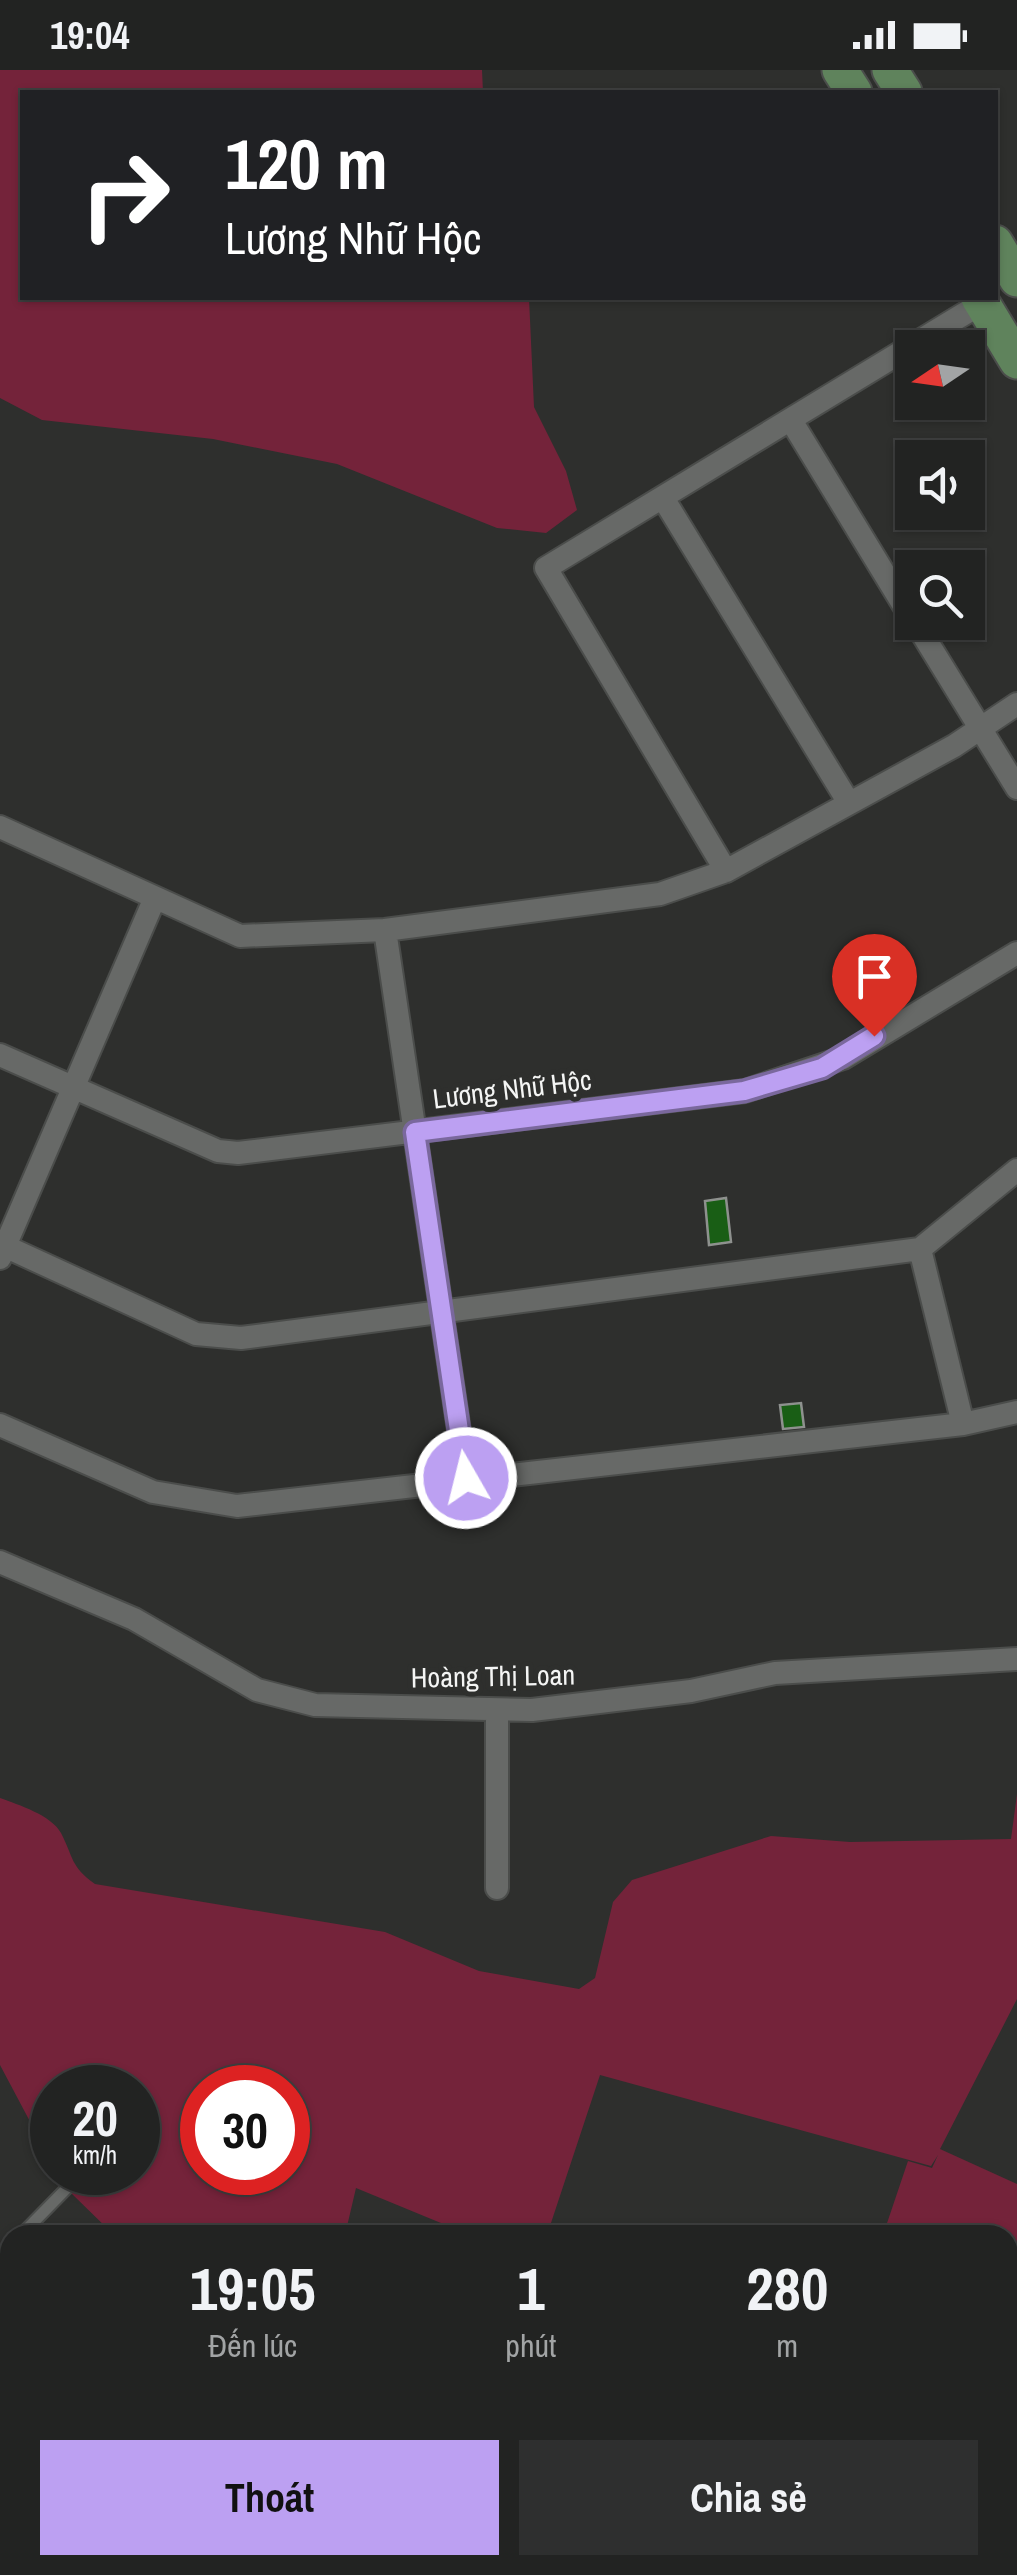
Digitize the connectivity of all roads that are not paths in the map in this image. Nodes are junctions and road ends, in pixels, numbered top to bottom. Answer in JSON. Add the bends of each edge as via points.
{"nodes":[{"id":1,"x":998,"y":248,"type":"edge"},
{"id":2,"x":1017,"y":280,"type":"edge"},
{"id":3,"x":980,"y":300,"type":"edge"},
{"id":4,"x":1017,"y":360,"type":"edge"},
{"id":5,"x":792,"y":422,"type":"junction"},
{"id":6,"x":664,"y":498,"type":"junction"},
{"id":7,"x":895,"y":590,"type":"edge"},
{"id":8,"x":926,"y":640,"type":"edge"},
{"id":9,"x":1017,"y":704,"type":"edge"},
{"id":10,"x":980,"y":729,"type":"junction"},
{"id":11,"x":1017,"y":788,"type":"edge"},
{"id":12,"x":849,"y":803,"type":"junction"},
{"id":13,"x":0,"y":828,"type":"edge"},
{"id":14,"x":726,"y":871,"type":"junction"},
{"id":15,"x":154,"y":900,"type":"junction"},
{"id":16,"x":385,"y":930,"type":"junction"},
{"id":17,"x":1017,"y":953,"type":"edge"},
{"id":18,"x":0,"y":1055,"type":"edge"},
{"id":19,"x":74,"y":1087,"type":"junction"},
{"id":20,"x":415,"y":1132,"type":"junction"},
{"id":21,"x":1017,"y":1170,"type":"edge"},
{"id":22,"x":920,"y":1249,"type":"junction"},
{"id":23,"x":2,"y":1250,"type":"edge"},
{"id":24,"x":442,"y":1314,"type":"junction"},
{"id":25,"x":1017,"y":1412,"type":"edge"},
{"id":26,"x":963,"y":1424,"type":"junction"},
{"id":27,"x":0,"y":1425,"type":"edge"},
{"id":28,"x":466,"y":1478,"type":"junction"},
{"id":29,"x":0,"y":1562,"type":"edge"},
{"id":30,"x":1017,"y":1659,"type":"edge"},
{"id":31,"x":497,"y":1712,"type":"junction"},
{"id":32,"x":498,"y":1888,"type":"dead end"},
{"id":33,"x":61,"y":2195,"type":"edge"},
{"id":34,"x":31,"y":2225,"type":"edge"}],
"edges":[{"from":1,"to":2,"type":"main road"},
{"from":3,"to":4,"type":"main road"},
{"from":3,"to":5,"type":"street"},
{"from":5,"to":6,"type":"street"},
{"from":5,"to":7,"type":"street"},
{"from":6,"to":12,"type":"street"},
{"from":6,"to":14,"type":"street","via":[[546,568]]},
{"from":8,"to":10,"type":"street"},
{"from":9,"to":10,"type":"street"},
{"from":10,"to":11,"type":"street"},
{"from":10,"to":12,"type":"street"},
{"from":12,"to":14,"type":"street"},
{"from":13,"to":15,"type":"street"},
{"from":14,"to":16,"type":"street","via":[[660,894]]},
{"from":15,"to":16,"type":"street","via":[[240,936]]},
{"from":15,"to":19,"type":"street"},
{"from":16,"to":20,"type":"street"},
{"from":17,"to":20,"type":"street","name":"Lương Nhữ Hộc","via":[[843,1058],[744,1091]]},
{"from":18,"to":19,"type":"street","name":"Lương Nhữ Hộc"},
{"from":19,"to":20,"type":"street","name":"Lương Nhữ Hộc","via":[[218,1151]]},
{"from":19,"to":23,"type":"street"},
{"from":20,"to":24,"type":"street"},
{"from":21,"to":22,"type":"street"},
{"from":22,"to":24,"type":"street"},
{"from":22,"to":26,"type":"street"},
{"from":23,"to":24,"type":"street","via":[[196,1334],[241,1338]]},
{"from":24,"to":28,"type":"street"},
{"from":25,"to":26,"type":"street"},
{"from":26,"to":28,"type":"street"},
{"from":27,"to":28,"type":"street","via":[[128,1483],[196,1502],[238,1506]]},
{"from":29,"to":31,"type":"street","name":"Hoàng Thị Loan","via":[[134,1619],[257,1690],[315,1705]]},
{"from":30,"to":31,"type":"street","name":"Hoàng Thị Loan","via":[[775,1673],[691,1691]]},
{"from":31,"to":32,"type":"street"},
{"from":33,"to":34,"type":"lane"}]}
